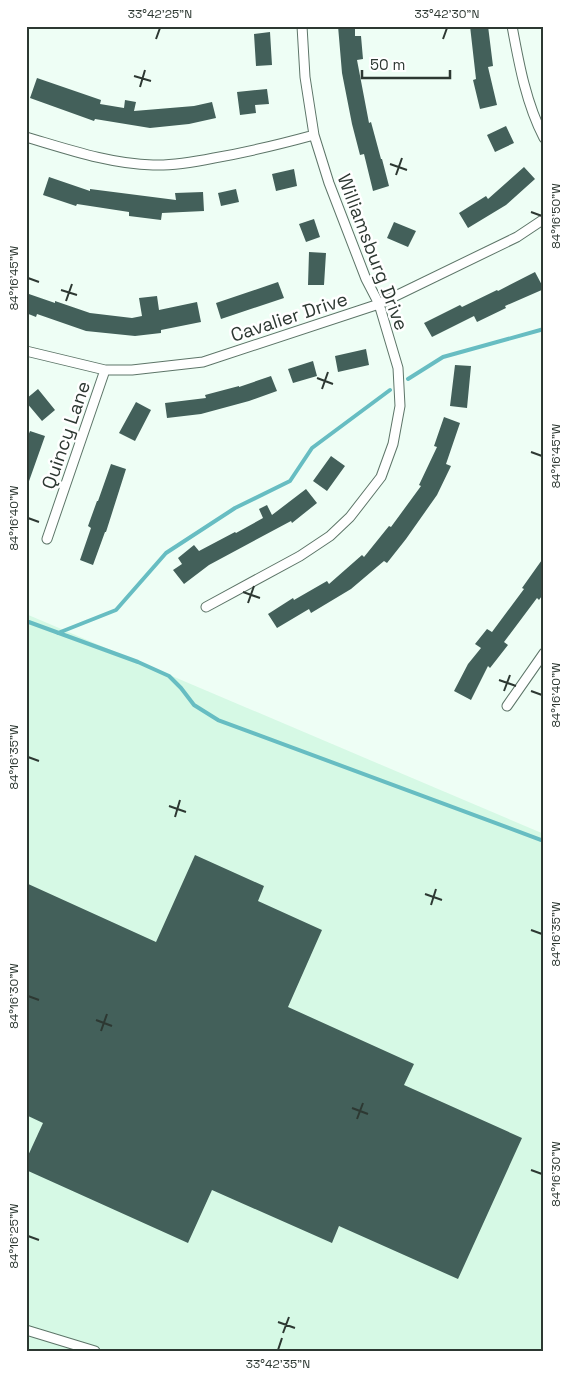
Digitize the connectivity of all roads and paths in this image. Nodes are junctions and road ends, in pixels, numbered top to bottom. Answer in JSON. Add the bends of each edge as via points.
{"nodes":[{"id":1,"x":302,"y":26,"type":"edge"},
{"id":2,"x":512,"y":26,"type":"edge"},
{"id":3,"x":314,"y":135,"type":"junction"},
{"id":4,"x":26,"y":137,"type":"edge"},
{"id":5,"x":544,"y":138,"type":"edge"},
{"id":6,"x":544,"y":219,"type":"edge"},
{"id":7,"x":379,"y":304,"type":"junction"},
{"id":8,"x":26,"y":351,"type":"edge"},
{"id":9,"x":106,"y":370,"type":"junction"},
{"id":10,"x":47,"y":539,"type":"dead end"},
{"id":11,"x":206,"y":607,"type":"dead end"},
{"id":12,"x":544,"y":653,"type":"edge"},
{"id":13,"x":507,"y":706,"type":"dead end"},
{"id":14,"x":26,"y":1330,"type":"edge"},
{"id":15,"x":95,"y":1351,"type":"edge"}],
"edges":[{"from":1,"to":3,"type":"street","name":"Williamsburg Drive","via":[[305,77]]},
{"from":2,"to":5,"type":"street","via":[[521,72]]},
{"from":3,"to":4,"type":"street","via":[[250,151],[153,166],[119,162]]},
{"from":3,"to":7,"type":"street","name":"Williamsburg Drive","via":[[329,183]]},
{"from":6,"to":7,"type":"street","name":"Cavalier Drive","via":[[517,238]]},
{"from":7,"to":9,"type":"street","name":"Cavalier Drive","via":[[203,362]]},
{"from":7,"to":11,"type":"street","name":"Williamsburg Drive","via":[[398,368],[400,402],[393,444],[380,477],[350,517],[330,536]]},
{"from":8,"to":9,"type":"street","name":"Cavalier Drive"},
{"from":9,"to":10,"type":"street","name":"Quincy Lane"},
{"from":12,"to":13,"type":"street"},
{"from":14,"to":15,"type":"street"}]}
